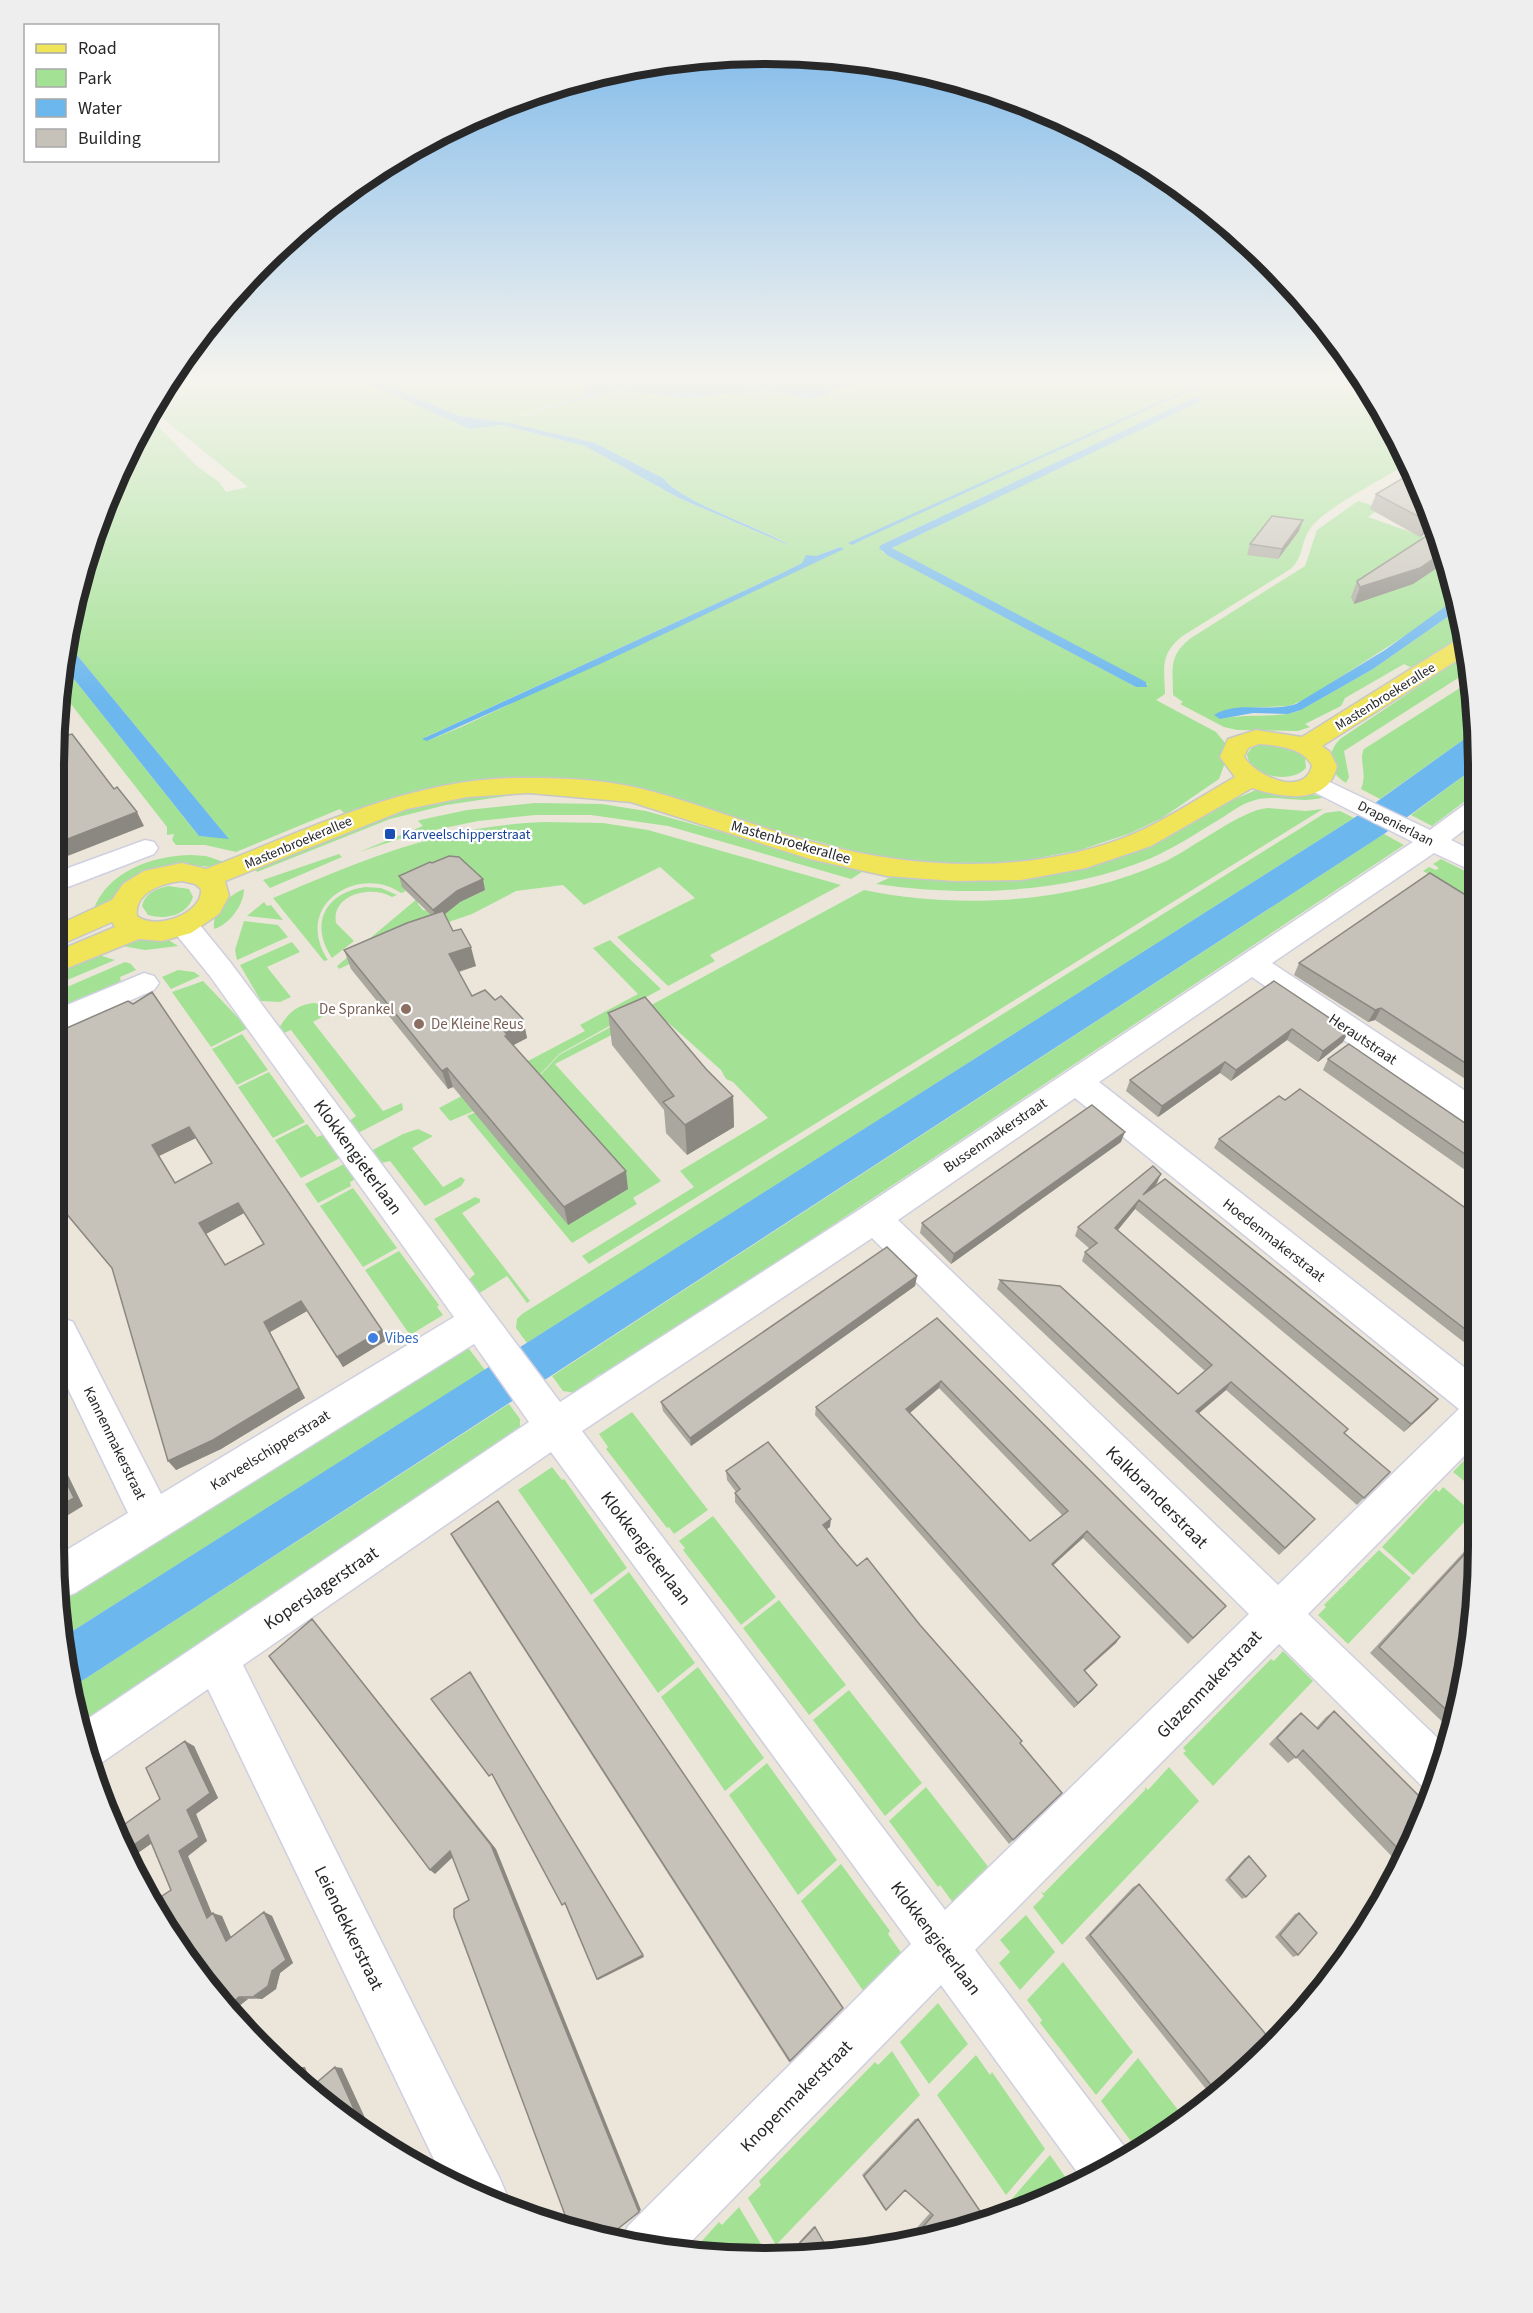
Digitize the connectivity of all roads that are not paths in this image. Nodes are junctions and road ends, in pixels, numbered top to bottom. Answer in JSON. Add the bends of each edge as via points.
{"nodes":[{"id":1,"x":1458,"y":649,"type":"edge"},
{"id":2,"x":1305,"y":746,"type":"junction"},
{"id":3,"x":1250,"y":779,"type":"junction"},
{"id":4,"x":1315,"y":783,"type":"junction"},
{"id":5,"x":1468,"y":815,"type":"edge"},
{"id":6,"x":1433,"y":841,"type":"junction"},
{"id":7,"x":145,"y":848,"type":"dead end"},
{"id":8,"x":1468,"y":859,"type":"edge"},
{"id":9,"x":64,"y":879,"type":"edge"},
{"id":10,"x":212,"y":887,"type":"junction"},
{"id":11,"x":129,"y":918,"type":"junction"},
{"id":12,"x":185,"y":927,"type":"junction"},
{"id":13,"x":64,"y":934,"type":"edge"},
{"id":14,"x":64,"y":959,"type":"edge"},
{"id":15,"x":1251,"y":963,"type":"junction"},
{"id":16,"x":144,"y":983,"type":"dead end"},
{"id":17,"x":64,"y":1018,"type":"edge"},
{"id":18,"x":1075,"y":1081,"type":"junction"},
{"id":19,"x":1468,"y":1109,"type":"edge"},
{"id":20,"x":874,"y":1218,"type":"junction"},
{"id":21,"x":487,"y":1330,"type":"junction"},
{"id":22,"x":64,"y":1341,"type":"edge"},
{"id":23,"x":1468,"y":1393,"type":"edge"},
{"id":24,"x":550,"y":1418,"type":"junction"},
{"id":25,"x":1468,"y":1426,"type":"edge"},
{"id":26,"x":153,"y":1521,"type":"junction"},
{"id":27,"x":65,"y":1575,"type":"edge"},
{"id":28,"x":1276,"y":1614,"type":"junction"},
{"id":29,"x":217,"y":1659,"type":"junction"},
{"id":30,"x":92,"y":1742,"type":"edge"},
{"id":31,"x":1433,"y":1765,"type":"edge"},
{"id":32,"x":943,"y":1947,"type":"junction"},
{"id":33,"x":1103,"y":2162,"type":"edge"},
{"id":34,"x":474,"y":2184,"type":"edge"},
{"id":35,"x":655,"y":2239,"type":"edge"}],
"edges":[{"from":1,"to":2,"type":"main road","name":"Mastenbroekerallee"},
{"from":2,"to":3,"type":"main road","via":[[1269,736],[1238,744],[1232,758],[1240,772]]},
{"from":2,"to":4,"type":"main road","via":[[1324,769]]},
{"from":3,"to":4,"type":"main road","via":[[1292,789]]},
{"from":3,"to":10,"type":"main road","name":"Mastenbroekerallee","via":[[1142,840],[1086,859],[1021,871],[887,867],[819,853],[672,808],[532,799],[463,806],[372,830]]},
{"from":4,"to":6,"type":"street","name":"Drapenierlaan"},
{"from":5,"to":6,"type":"street","name":"Bussenmakerstraat"},
{"from":6,"to":8,"type":"street","name":"Drapenierlaan"},
{"from":6,"to":15,"type":"street","name":"Bussenmakerstraat"},
{"from":7,"to":9,"type":"street"},
{"from":10,"to":11,"type":"main road","via":[[196,873],[150,879],[126,897]]},
{"from":10,"to":12,"type":"main road","via":[[212,907]]},
{"from":11,"to":12,"type":"main road","via":[[168,931]]},
{"from":11,"to":13,"type":"main road"},
{"from":11,"to":14,"type":"main road"},
{"from":12,"to":21,"type":"street","name":"Klokkengieterlaan"},
{"from":15,"to":18,"type":"street","name":"Bussenmakerstraat"},
{"from":15,"to":19,"type":"street","name":"Herautstraat"},
{"from":16,"to":17,"type":"street"},
{"from":18,"to":20,"type":"street","name":"Bussenmakerstraat"},
{"from":18,"to":23,"type":"street","name":"Hoedenmakerstraat"},
{"from":20,"to":24,"type":"street","name":"Bussenmakerstraat"},
{"from":20,"to":28,"type":"street","name":"Kalkbranderstraat"},
{"from":21,"to":24,"type":"street","name":"Klokkengieterlaan"},
{"from":21,"to":26,"type":"street","name":"Karveelschipperstraat"},
{"from":22,"to":26,"type":"street","name":"Kannenmakerstraat"},
{"from":24,"to":29,"type":"street","name":"Koperslagerstraat"},
{"from":24,"to":32,"type":"street","name":"Klokkengieterlaan"},
{"from":25,"to":28,"type":"street","name":"Glazenmakerstraat"},
{"from":26,"to":27,"type":"street","name":"Karveelschipperstraat"},
{"from":28,"to":31,"type":"street","name":"Kalkbranderstraat"},
{"from":28,"to":32,"type":"street","name":"Glazenmakerstraat"},
{"from":29,"to":30,"type":"street","name":"Koperslagerstraat"},
{"from":29,"to":34,"type":"street","name":"Leiendekkerstraat"},
{"from":32,"to":33,"type":"street","name":"Klokkengieterlaan"},
{"from":32,"to":35,"type":"street","name":"Knopenmakerstraat"}]}
